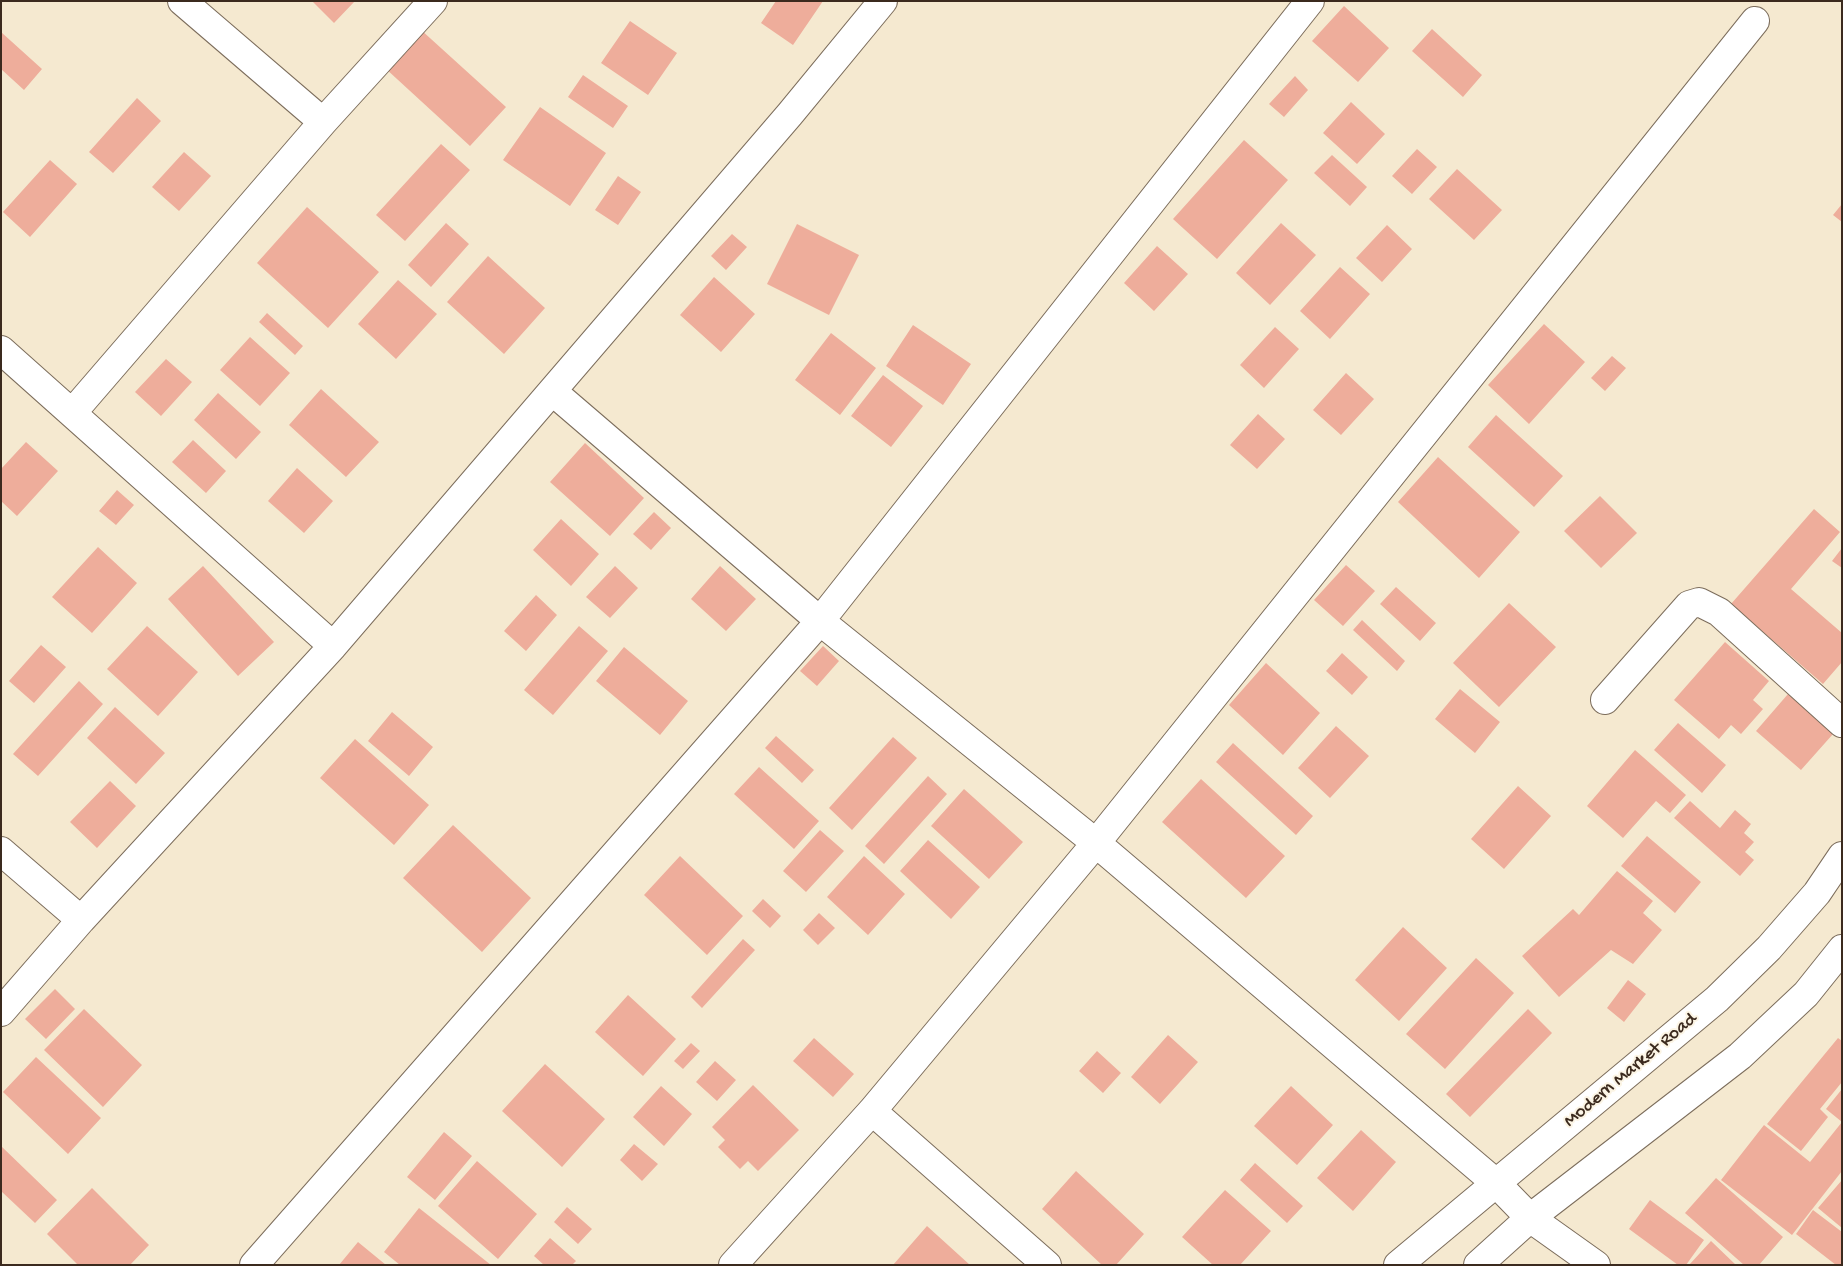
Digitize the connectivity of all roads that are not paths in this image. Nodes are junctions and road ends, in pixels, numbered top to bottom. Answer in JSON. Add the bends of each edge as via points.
{"nodes":[{"id":1,"x":182,"y":1,"type":"edge"},
{"id":2,"x":433,"y":1,"type":"edge"},
{"id":3,"x":883,"y":1,"type":"edge"},
{"id":4,"x":1310,"y":1,"type":"edge"},
{"id":5,"x":1755,"y":21,"type":"dead end"},
{"id":6,"x":323,"y":122,"type":"junction"},
{"id":7,"x":1,"y":350,"type":"edge"},
{"id":8,"x":552,"y":390,"type":"junction"},
{"id":9,"x":72,"y":413,"type":"junction"},
{"id":10,"x":820,"y":621,"type":"junction"},
{"id":11,"x":333,"y":646,"type":"junction"},
{"id":12,"x":1605,"y":700,"type":"dead end"},
{"id":13,"x":1842,"y":723,"type":"edge"},
{"id":14,"x":1096,"y":843,"type":"junction"},
{"id":15,"x":1,"y":851,"type":"edge"},
{"id":16,"x":1842,"y":856,"type":"edge"},
{"id":17,"x":81,"y":920,"type":"junction"},
{"id":18,"x":1842,"y":949,"type":"edge"},
{"id":19,"x":1833,"y":978,"type":"edge"},
{"id":20,"x":1,"y":1012,"type":"edge"},
{"id":21,"x":872,"y":1111,"type":"junction"},
{"id":22,"x":1497,"y":1184,"type":"junction"},
{"id":23,"x":1530,"y":1218,"type":"junction"},
{"id":24,"x":254,"y":1265,"type":"edge"},
{"id":25,"x":733,"y":1265,"type":"edge"},
{"id":26,"x":1046,"y":1265,"type":"edge"},
{"id":27,"x":1398,"y":1265,"type":"edge"},
{"id":28,"x":1478,"y":1265,"type":"edge"},
{"id":29,"x":1596,"y":1265,"type":"edge"}],
"edges":[{"from":1,"to":6,"type":"street"},
{"from":2,"to":6,"type":"street"},
{"from":3,"to":8,"type":"street"},
{"from":4,"to":10,"type":"street"},
{"from":5,"to":14,"type":"street"},
{"from":6,"to":9,"type":"street"},
{"from":7,"to":9,"type":"street"},
{"from":8,"to":10,"type":"street"},
{"from":8,"to":11,"type":"street"},
{"from":9,"to":11,"type":"street"},
{"from":10,"to":14,"type":"street"},
{"from":10,"to":24,"type":"street"},
{"from":11,"to":17,"type":"street"},
{"from":12,"to":13,"type":"street","via":[[1689,605],[1699,602],[1719,612]]},
{"from":14,"to":21,"type":"street"},
{"from":14,"to":22,"type":"street"},
{"from":15,"to":17,"type":"street"},
{"from":16,"to":22,"type":"street","name":"Modern Market Road","via":[[1817,893],[1769,948],[1717,999]]},
{"from":17,"to":20,"type":"street"},
{"from":18,"to":19,"type":"street"},
{"from":19,"to":23,"type":"street","via":[[1806,994],[1740,1056]]},
{"from":21,"to":25,"type":"street"},
{"from":21,"to":26,"type":"street"},
{"from":22,"to":23,"type":"street"},
{"from":22,"to":27,"type":"street","name":"Modern Market Road"},
{"from":23,"to":28,"type":"street"},
{"from":23,"to":29,"type":"street"}]}
